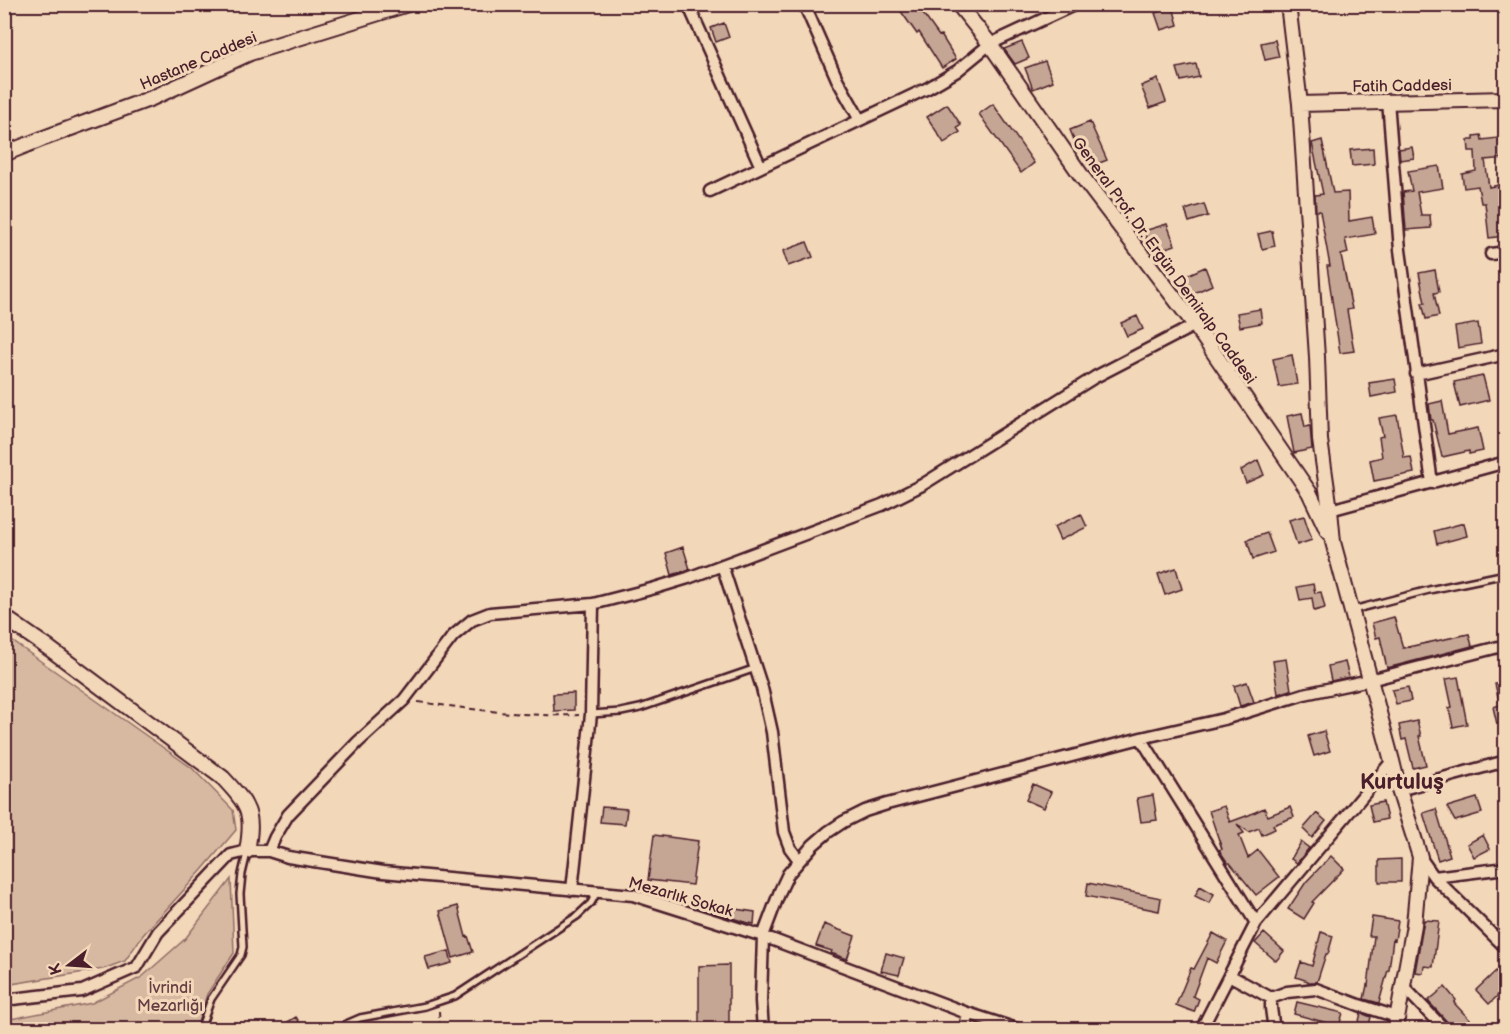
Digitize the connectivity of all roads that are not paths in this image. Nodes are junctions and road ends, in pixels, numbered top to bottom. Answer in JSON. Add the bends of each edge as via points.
{"nodes":[{"id":1,"x":408,"y":4,"type":"edge"},
{"id":2,"x":688,"y":4,"type":"edge"},
{"id":3,"x":804,"y":4,"type":"edge"},
{"id":4,"x":958,"y":4,"type":"edge"},
{"id":5,"x":1076,"y":4,"type":"edge"},
{"id":6,"x":1288,"y":4,"type":"edge"},
{"id":7,"x":990,"y":44,"type":"junction"},
{"id":8,"x":1506,"y":99,"type":"edge"},
{"id":9,"x":1389,"y":101,"type":"junction"},
{"id":10,"x":1300,"y":104,"type":"junction"},
{"id":11,"x":860,"y":120,"type":"junction"},
{"id":12,"x":4,"y":154,"type":"edge"},
{"id":13,"x":760,"y":167,"type":"junction"},
{"id":14,"x":710,"y":191,"type":"dead end"},
{"id":15,"x":1506,"y":252,"type":"edge"},
{"id":16,"x":1491,"y":255,"type":"dead end"},
{"id":17,"x":1195,"y":325,"type":"junction"},
{"id":18,"x":1506,"y":354,"type":"edge"},
{"id":19,"x":1416,"y":374,"type":"junction"},
{"id":20,"x":1506,"y":462,"type":"edge"},
{"id":21,"x":1432,"y":483,"type":"junction"},
{"id":22,"x":1330,"y":510,"type":"junction"},
{"id":23,"x":1333,"y":542,"type":"junction"},
{"id":24,"x":722,"y":565,"type":"junction"},
{"id":25,"x":1506,"y":574,"type":"edge"},
{"id":26,"x":593,"y":604,"type":"junction"},
{"id":27,"x":1351,"y":611,"type":"junction"},
{"id":28,"x":4,"y":617,"type":"edge"},
{"id":29,"x":1506,"y":645,"type":"edge"},
{"id":30,"x":756,"y":668,"type":"junction"},
{"id":31,"x":1370,"y":680,"type":"junction"},
{"id":32,"x":591,"y":714,"type":"junction"},
{"id":33,"x":1141,"y":738,"type":"junction"},
{"id":34,"x":1392,"y":761,"type":"junction"},
{"id":35,"x":1506,"y":761,"type":"edge"},
{"id":36,"x":1399,"y":790,"type":"junction"},
{"id":37,"x":247,"y":851,"type":"junction"},
{"id":38,"x":269,"y":851,"type":"junction"},
{"id":39,"x":1420,"y":857,"type":"junction"},
{"id":40,"x":799,"y":861,"type":"junction"},
{"id":41,"x":1506,"y":868,"type":"edge"},
{"id":42,"x":1434,"y":877,"type":"junction"},
{"id":43,"x":573,"y":890,"type":"junction"},
{"id":44,"x":597,"y":892,"type":"junction"},
{"id":45,"x":1256,"y":923,"type":"junction"},
{"id":46,"x":763,"y":936,"type":"junction"},
{"id":47,"x":1506,"y":948,"type":"edge"},
{"id":48,"x":1229,"y":975,"type":"junction"},
{"id":49,"x":1403,"y":986,"type":"junction"},
{"id":50,"x":1271,"y":998,"type":"junction"},
{"id":51,"x":4,"y":1000,"type":"edge"},
{"id":52,"x":967,"y":1013,"type":"junction"},
{"id":53,"x":1396,"y":1023,"type":"edge"},
{"id":54,"x":200,"y":1029,"type":"edge"},
{"id":55,"x":339,"y":1029,"type":"edge"},
{"id":56,"x":763,"y":1029,"type":"edge"},
{"id":57,"x":966,"y":1029,"type":"edge"},
{"id":58,"x":1020,"y":1029,"type":"edge"},
{"id":59,"x":1201,"y":1029,"type":"edge"},
{"id":60,"x":1274,"y":1029,"type":"edge"},
{"id":61,"x":1446,"y":1029,"type":"edge"}],
"edges":[{"from":1,"to":12,"type":"street","name":"Hastane Caddesi","via":[[250,53],[152,98]]},
{"from":2,"to":13,"type":"street"},
{"from":3,"to":11,"type":"street"},
{"from":4,"to":7,"type":"street","name":"General Prof. Dr. Ergün Demiralp Caddesi"},
{"from":5,"to":7,"type":"street"},
{"from":6,"to":10,"type":"street"},
{"from":7,"to":11,"type":"street","via":[[943,80]]},
{"from":7,"to":17,"type":"street","name":"General Prof. Dr. Ergün Demiralp Caddesi","via":[[1083,178]]},
{"from":8,"to":9,"type":"street","name":"Fatih Caddesi"},
{"from":9,"to":10,"type":"street","name":"Fatih Caddesi"},
{"from":9,"to":19,"type":"street","via":[[1400,250]]},
{"from":10,"to":22,"type":"street","via":[[1320,440]]},
{"from":11,"to":13,"type":"street"},
{"from":13,"to":14,"type":"street"},
{"from":15,"to":16,"type":"street"},
{"from":17,"to":23,"type":"street","name":"General Prof. Dr. Ergün Demiralp Caddesi","via":[[1309,492]]},
{"from":17,"to":24,"type":"street","via":[[1075,389],[922,485],[882,505]]},
{"from":18,"to":19,"type":"street"},
{"from":19,"to":21,"type":"street"},
{"from":20,"to":21,"type":"street"},
{"from":21,"to":22,"type":"street"},
{"from":22,"to":23,"type":"street"},
{"from":23,"to":27,"type":"street"},
{"from":24,"to":26,"type":"street"},
{"from":24,"to":30,"type":"street"},
{"from":25,"to":27,"type":"lane"},
{"from":26,"to":32,"type":"street"},
{"from":26,"to":38,"type":"street","via":[[490,613],[472,620],[453,636],[404,700],[288,815]]},
{"from":27,"to":31,"type":"street"},
{"from":28,"to":37,"type":"street","via":[[223,778],[246,805],[251,831]]},
{"from":29,"to":31,"type":"street"},
{"from":30,"to":32,"type":"lane","via":[[640,708]]},
{"from":30,"to":40,"type":"street","via":[[772,732],[784,832]]},
{"from":31,"to":33,"type":"street"},
{"from":31,"to":34,"type":"street"},
{"from":32,"to":43,"type":"street"},
{"from":33,"to":40,"type":"street","via":[[865,811],[828,832]]},
{"from":33,"to":45,"type":"street"},
{"from":34,"to":36,"type":"street"},
{"from":34,"to":45,"type":"street"},
{"from":35,"to":36,"type":"street"},
{"from":36,"to":39,"type":"street"},
{"from":37,"to":38,"type":"street","name":"Mezarlık Sokak"},
{"from":37,"to":51,"type":"street","via":[[231,855],[159,932],[137,967],[82,991]]},
{"from":37,"to":54,"type":"lane","via":[[240,894],[241,955],[211,999]]},
{"from":38,"to":43,"type":"street","name":"Mezarlık Sokak","via":[[383,872]]},
{"from":39,"to":42,"type":"street"},
{"from":39,"to":49,"type":"street"},
{"from":40,"to":46,"type":"street","via":[[788,874]]},
{"from":41,"to":42,"type":"street"},
{"from":42,"to":47,"type":"street"},
{"from":43,"to":44,"type":"street","name":"Mezarlık Sokak"},
{"from":44,"to":46,"type":"street","name":"Mezarlık Sokak","via":[[633,895]]},
{"from":44,"to":55,"type":"lane","via":[[577,916],[455,996],[360,1018]]},
{"from":45,"to":48,"type":"street"},
{"from":46,"to":52,"type":"street","name":"Mezarlık Sokak"},
{"from":46,"to":56,"type":"street"},
{"from":48,"to":50,"type":"street"},
{"from":48,"to":59,"type":"street"},
{"from":49,"to":53,"type":"street"},
{"from":49,"to":61,"type":"street"},
{"from":50,"to":53,"type":"street","via":[[1316,989]]},
{"from":50,"to":60,"type":"street"},
{"from":52,"to":57,"type":"street"},
{"from":52,"to":58,"type":"street","name":"Mezarlık Sokak"}]}
